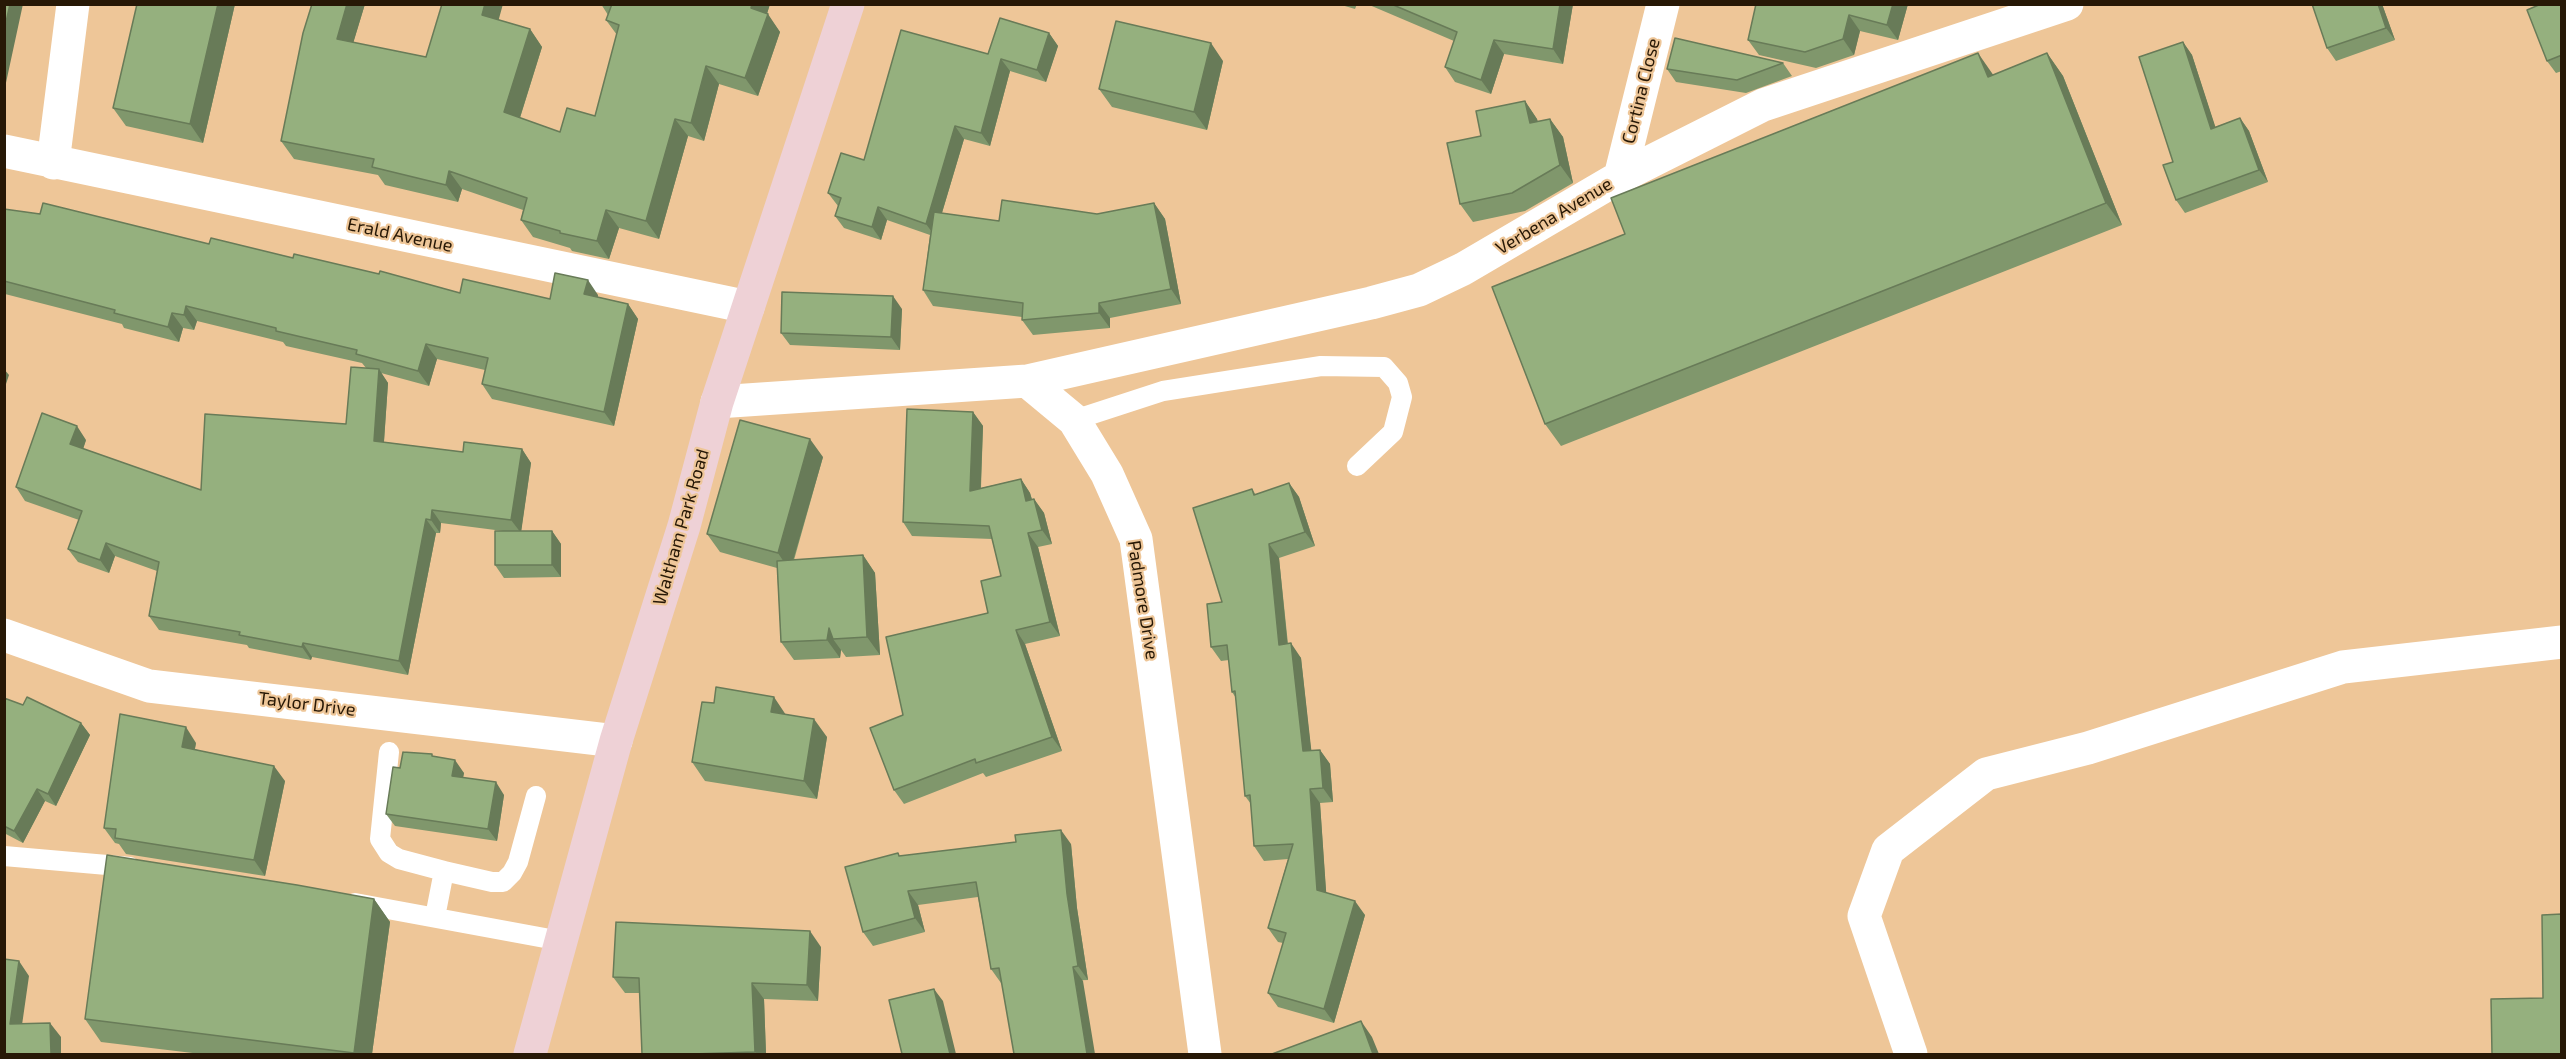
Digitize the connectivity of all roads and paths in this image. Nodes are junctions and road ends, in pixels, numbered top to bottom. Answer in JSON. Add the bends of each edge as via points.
{"nodes":[{"id":1,"x":73,"y":4,"type":"edge"},
{"id":2,"x":848,"y":4,"type":"edge"},
{"id":3,"x":1663,"y":4,"type":"edge"},
{"id":4,"x":2067,"y":4,"type":"edge"},
{"id":5,"x":4,"y":151,"type":"edge"},
{"id":6,"x":53,"y":163,"type":"junction"},
{"id":7,"x":1620,"y":177,"type":"junction"},
{"id":8,"x":748,"y":307,"type":"junction"},
{"id":9,"x":1027,"y":381,"type":"junction"},
{"id":10,"x":717,"y":402,"type":"junction"},
{"id":11,"x":1074,"y":420,"type":"junction"},
{"id":12,"x":1357,"y":466,"type":"dead end"},
{"id":13,"x":4,"y":635,"type":"edge"},
{"id":14,"x":2562,"y":642,"type":"edge"},
{"id":15,"x":616,"y":741,"type":"junction"},
{"id":16,"x":389,"y":752,"type":"dead end"},
{"id":17,"x":536,"y":796,"type":"dead end"},
{"id":18,"x":4,"y":856,"type":"edge"},
{"id":19,"x":152,"y":870,"type":"edge"},
{"id":20,"x":444,"y":871,"type":"junction"},
{"id":21,"x":333,"y":899,"type":"edge"},
{"id":22,"x":435,"y":917,"type":"junction"},
{"id":23,"x":561,"y":941,"type":"junction"},
{"id":24,"x":530,"y":1054,"type":"edge"},
{"id":25,"x":1204,"y":1054,"type":"edge"},
{"id":26,"x":1911,"y":1054,"type":"edge"}],
"edges":[{"from":1,"to":6,"type":"street"},
{"from":2,"to":8,"type":"main road","name":"Waltham Park Road"},
{"from":3,"to":7,"type":"street","name":"Cortina Close"},
{"from":4,"to":7,"type":"street","name":"Verbena Avenue","via":[[1763,105]]},
{"from":5,"to":6,"type":"street","name":"Erald Avenue"},
{"from":6,"to":8,"type":"street","name":"Erald Avenue"},
{"from":7,"to":9,"type":"street","name":"Verbena Avenue","via":[[1463,269],[1419,290]]},
{"from":8,"to":10,"type":"main road","name":"Waltham Park Road"},
{"from":9,"to":10,"type":"street"},
{"from":9,"to":11,"type":"street","name":"Padmore Drive"},
{"from":10,"to":15,"type":"main road","name":"Waltham Park Road","via":[[684,526]]},
{"from":11,"to":12,"type":"lane","via":[[1163,391],[1321,366],[1384,367],[1398,383],[1402,397],[1393,432]]},
{"from":11,"to":25,"type":"street","name":"Padmore Drive","via":[[1107,474],[1136,539]]},
{"from":13,"to":15,"type":"street","name":"Taylor Drive","via":[[149,686]]},
{"from":14,"to":26,"type":"street","via":[[2343,667],[2088,747],[1986,774],[1888,850],[1864,916]]},
{"from":15,"to":23,"type":"main road","name":"Waltham Park Road"},
{"from":16,"to":20,"type":"lane","via":[[380,839],[388,853],[399,859]]},
{"from":17,"to":20,"type":"lane","via":[[518,862],[507,879],[492,882]]},
{"from":18,"to":19,"type":"lane"},
{"from":20,"to":22,"type":"lane"},
{"from":21,"to":22,"type":"lane"},
{"from":22,"to":23,"type":"lane"},
{"from":23,"to":24,"type":"main road","name":"Waltham Park Road"}]}
